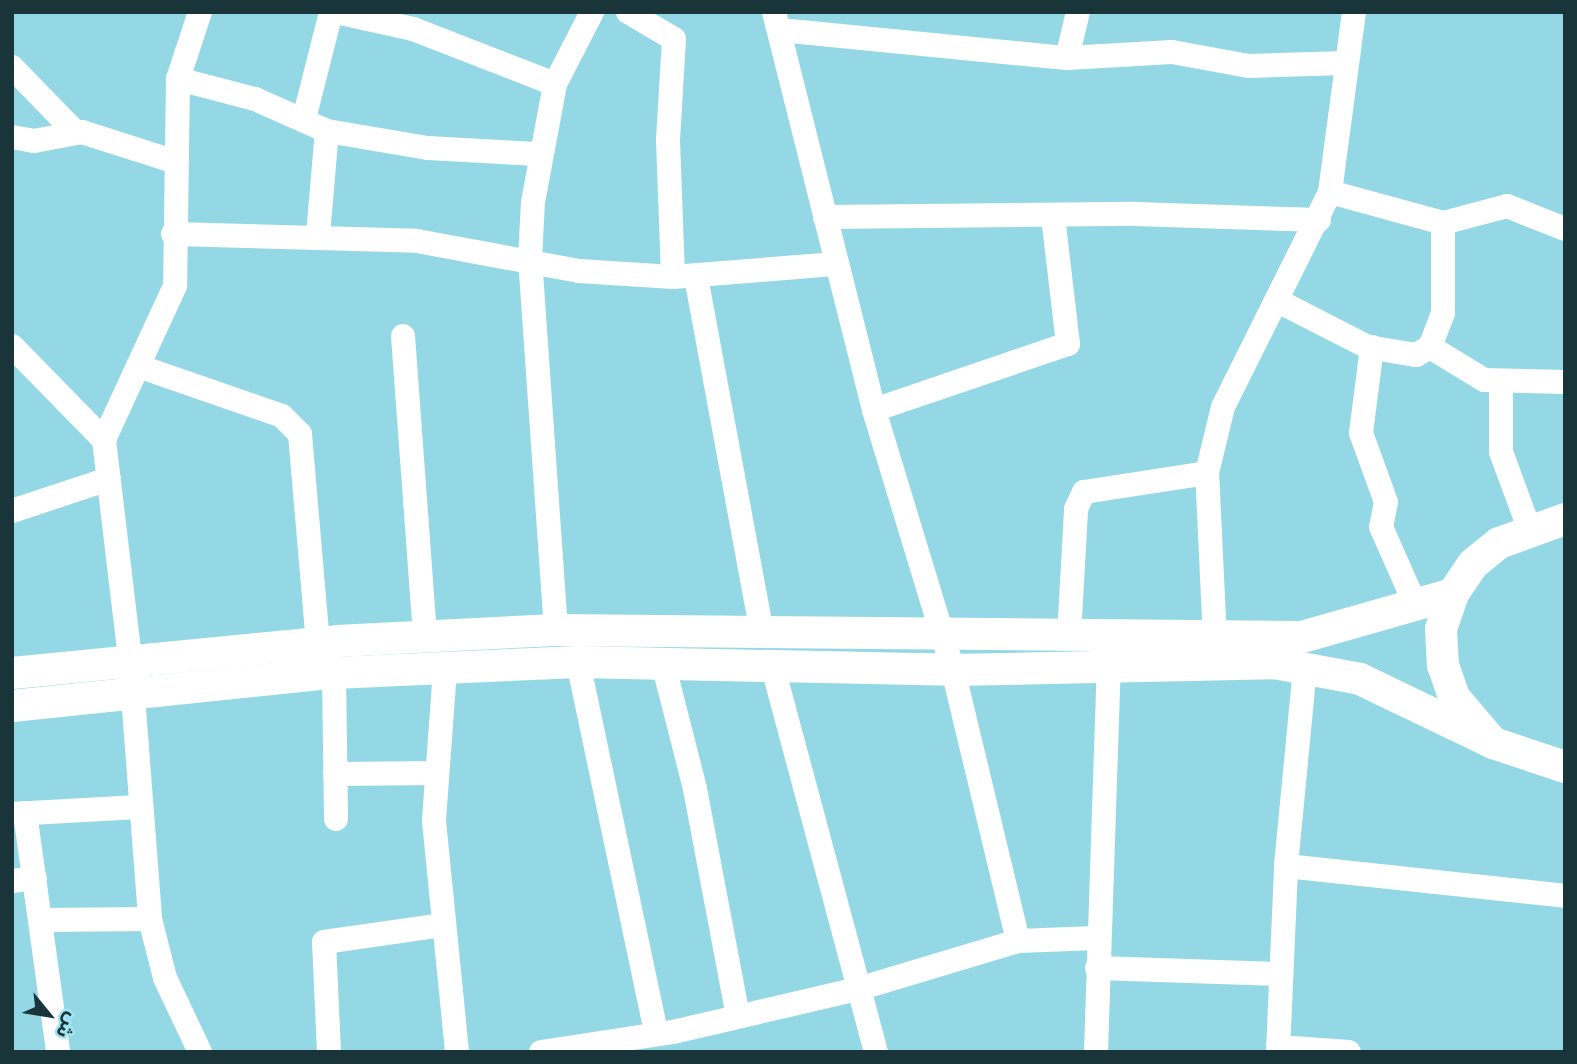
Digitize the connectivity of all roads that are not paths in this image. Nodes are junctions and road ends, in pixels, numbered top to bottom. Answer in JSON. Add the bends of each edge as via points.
{"nodes":[{"id":1,"x":334,"y":12,"type":"edge"},
{"id":2,"x":592,"y":12,"type":"edge"},
{"id":3,"x":628,"y":12,"type":"edge"},
{"id":4,"x":1079,"y":12,"type":"edge"},
{"id":5,"x":1354,"y":12,"type":"edge"},
{"id":6,"x":201,"y":13,"type":"edge"},
{"id":7,"x":369,"y":15,"type":"edge"},
{"id":8,"x":777,"y":21,"type":"edge"},
{"id":9,"x":1067,"y":58,"type":"junction"},
{"id":10,"x":1346,"y":63,"type":"junction"},
{"id":11,"x":12,"y":67,"type":"edge"},
{"id":12,"x":178,"y":79,"type":"junction"},
{"id":13,"x":555,"y":84,"type":"junction"},
{"id":14,"x":304,"y":119,"type":"junction"},
{"id":15,"x":72,"y":130,"type":"junction"},
{"id":16,"x":327,"y":131,"type":"junction"},
{"id":17,"x":12,"y":137,"type":"edge"},
{"id":18,"x":537,"y":154,"type":"junction"},
{"id":19,"x":176,"y":162,"type":"junction"},
{"id":20,"x":1330,"y":191,"type":"junction"},
{"id":21,"x":825,"y":217,"type":"junction"},
{"id":22,"x":1053,"y":217,"type":"junction"},
{"id":23,"x":1319,"y":220,"type":"junction"},
{"id":24,"x":1443,"y":223,"type":"junction"},
{"id":25,"x":1565,"y":229,"type":"edge"},
{"id":26,"x":173,"y":234,"type":"junction"},
{"id":27,"x":318,"y":235,"type":"junction"},
{"id":28,"x":530,"y":259,"type":"junction"},
{"id":29,"x":835,"y":264,"type":"junction"},
{"id":30,"x":685,"y":277,"type":"junction"},
{"id":31,"x":1280,"y":302,"type":"junction"},
{"id":32,"x":403,"y":336,"type":"dead end"},
{"id":33,"x":12,"y":346,"type":"edge"},
{"id":34,"x":1371,"y":347,"type":"junction"},
{"id":35,"x":1430,"y":347,"type":"junction"},
{"id":36,"x":138,"y":366,"type":"junction"},
{"id":37,"x":1565,"y":382,"type":"edge"},
{"id":38,"x":1501,"y":383,"type":"junction"},
{"id":39,"x":874,"y":410,"type":"junction"},
{"id":40,"x":104,"y":440,"type":"junction"},
{"id":41,"x":1207,"y":473,"type":"junction"},
{"id":42,"x":109,"y":480,"type":"junction"},
{"id":43,"x":12,"y":511,"type":"edge"},
{"id":44,"x":1565,"y":519,"type":"edge"},
{"id":45,"x":1529,"y":528,"type":"junction"},
{"id":46,"x":1452,"y":594,"type":"junction"},
{"id":47,"x":1416,"y":606,"type":"junction"},
{"id":48,"x":556,"y":630,"type":"junction"},
{"id":49,"x":762,"y":633,"type":"junction"},
{"id":50,"x":943,"y":634,"type":"junction"},
{"id":51,"x":1069,"y":636,"type":"junction"},
{"id":52,"x":425,"y":637,"type":"junction"},
{"id":53,"x":1215,"y":640,"type":"junction"},
{"id":54,"x":318,"y":643,"type":"junction"},
{"id":55,"x":130,"y":657,"type":"junction"},
{"id":56,"x":578,"y":662,"type":"junction"},
{"id":57,"x":663,"y":663,"type":"junction"},
{"id":58,"x":772,"y":664,"type":"junction"},
{"id":59,"x":1109,"y":665,"type":"junction"},
{"id":60,"x":1305,"y":668,"type":"junction"},
{"id":61,"x":445,"y":670,"type":"junction"},
{"id":62,"x":953,"y":670,"type":"junction"},
{"id":63,"x":12,"y":673,"type":"edge"},
{"id":64,"x":334,"y":673,"type":"junction"},
{"id":65,"x":129,"y":693,"type":"junction"},
{"id":66,"x":12,"y":706,"type":"edge"},
{"id":67,"x":1493,"y":743,"type":"junction"},
{"id":68,"x":1562,"y":770,"type":"edge"},
{"id":69,"x":437,"y":773,"type":"junction"},
{"id":70,"x":335,"y":774,"type":"junction"},
{"id":71,"x":139,"y":807,"type":"junction"},
{"id":72,"x":18,"y":814,"type":"edge"},
{"id":73,"x":336,"y":819,"type":"dead end"},
{"id":74,"x":1286,"y":866,"type":"junction"},
{"id":75,"x":23,"y":879,"type":"edge"},
{"id":76,"x":1565,"y":896,"type":"edge"},
{"id":77,"x":150,"y":919,"type":"junction"},
{"id":78,"x":42,"y":920,"type":"junction"},
{"id":79,"x":442,"y":925,"type":"junction"},
{"id":80,"x":1097,"y":938,"type":"junction"},
{"id":81,"x":1018,"y":941,"type":"junction"},
{"id":82,"x":1097,"y":968,"type":"junction"},
{"id":83,"x":1278,"y":974,"type":"junction"},
{"id":84,"x":858,"y":989,"type":"junction"},
{"id":85,"x":737,"y":1012,"type":"junction"},
{"id":86,"x":668,"y":1039,"type":"edge"},
{"id":87,"x":1278,"y":1049,"type":"edge"},
{"id":88,"x":58,"y":1052,"type":"edge"},
{"id":89,"x":200,"y":1052,"type":"edge"},
{"id":90,"x":329,"y":1052,"type":"edge"},
{"id":91,"x":457,"y":1052,"type":"edge"},
{"id":92,"x":541,"y":1052,"type":"edge"},
{"id":93,"x":876,"y":1052,"type":"edge"},
{"id":94,"x":1096,"y":1052,"type":"edge"},
{"id":95,"x":1349,"y":1052,"type":"edge"}],
"edges":[{"from":1,"to":7,"type":"street"},
{"from":1,"to":14,"type":"street"},
{"from":2,"to":13,"type":"street"},
{"from":3,"to":30,"type":"street","via":[[674,39],[668,140]]},
{"from":4,"to":9,"type":"street"},
{"from":5,"to":10,"type":"street"},
{"from":6,"to":12,"type":"street"},
{"from":7,"to":13,"type":"street"},
{"from":8,"to":9,"type":"street"},
{"from":8,"to":21,"type":"street"},
{"from":9,"to":10,"type":"street","via":[[1172,52],[1249,66]]},
{"from":10,"to":20,"type":"street"},
{"from":11,"to":15,"type":"street"},
{"from":12,"to":14,"type":"street"},
{"from":12,"to":19,"type":"street"},
{"from":13,"to":18,"type":"street"},
{"from":14,"to":16,"type":"street"},
{"from":15,"to":17,"type":"street","via":[[34,141]]},
{"from":15,"to":19,"type":"street"},
{"from":16,"to":18,"type":"street","via":[[428,148]]},
{"from":16,"to":27,"type":"street"},
{"from":18,"to":28,"type":"street"},
{"from":19,"to":26,"type":"street"},
{"from":20,"to":23,"type":"street"},
{"from":20,"to":24,"type":"street"},
{"from":21,"to":22,"type":"street"},
{"from":21,"to":29,"type":"street"},
{"from":22,"to":23,"type":"street"},
{"from":22,"to":39,"type":"street","via":[[1068,344]]},
{"from":23,"to":31,"type":"street"},
{"from":24,"to":25,"type":"street","via":[[1507,206]]},
{"from":24,"to":35,"type":"street","via":[[1443,313]]},
{"from":26,"to":27,"type":"street"},
{"from":26,"to":36,"type":"street","via":[[175,286]]},
{"from":27,"to":28,"type":"street","via":[[417,241]]},
{"from":28,"to":30,"type":"street","via":[[579,271]]},
{"from":28,"to":48,"type":"street"},
{"from":29,"to":30,"type":"street"},
{"from":29,"to":39,"type":"street"},
{"from":30,"to":49,"type":"street"},
{"from":31,"to":34,"type":"street"},
{"from":31,"to":41,"type":"street","via":[[1223,407]]},
{"from":32,"to":52,"type":"street"},
{"from":33,"to":40,"type":"street"},
{"from":34,"to":35,"type":"street","via":[[1416,355]]},
{"from":34,"to":47,"type":"street","via":[[1361,432],[1386,502],[1381,527]]},
{"from":35,"to":38,"type":"street","via":[[1472,374]]},
{"from":36,"to":40,"type":"street"},
{"from":36,"to":54,"type":"street","via":[[282,416],[300,434]]},
{"from":37,"to":38,"type":"street"},
{"from":38,"to":45,"type":"street","via":[[1501,452]]},
{"from":39,"to":50,"type":"street"},
{"from":40,"to":42,"type":"street"},
{"from":41,"to":51,"type":"street","via":[[1084,492],[1076,509]]},
{"from":41,"to":53,"type":"street"},
{"from":42,"to":43,"type":"street"},
{"from":42,"to":55,"type":"street"},
{"from":44,"to":45,"type":"main road"},
{"from":45,"to":46,"type":"main road","via":[[1473,564]]},
{"from":46,"to":47,"type":"main road"},
{"from":46,"to":67,"type":"main road","via":[[1441,629],[1443,665],[1454,697]]},
{"from":47,"to":53,"type":"main road","via":[[1302,637]]},
{"from":48,"to":49,"type":"main road"},
{"from":48,"to":52,"type":"main road"},
{"from":49,"to":50,"type":"main road"},
{"from":50,"to":51,"type":"main road"},
{"from":50,"to":62,"type":"street"},
{"from":51,"to":53,"type":"main road"},
{"from":52,"to":54,"type":"main road"},
{"from":54,"to":55,"type":"main road"},
{"from":55,"to":63,"type":"main road"},
{"from":55,"to":65,"type":"street"},
{"from":56,"to":57,"type":"main road"},
{"from":56,"to":61,"type":"main road"},
{"from":56,"to":86,"type":"street"},
{"from":57,"to":58,"type":"main road"},
{"from":57,"to":85,"type":"street","via":[[695,789]]},
{"from":58,"to":62,"type":"main road"},
{"from":58,"to":84,"type":"street"},
{"from":59,"to":60,"type":"main road"},
{"from":59,"to":62,"type":"main road"},
{"from":59,"to":80,"type":"street"},
{"from":60,"to":67,"type":"main road","via":[[1382,688]]},
{"from":60,"to":74,"type":"street"},
{"from":61,"to":64,"type":"main road"},
{"from":61,"to":69,"type":"street"},
{"from":62,"to":81,"type":"street"},
{"from":64,"to":65,"type":"main road"},
{"from":64,"to":70,"type":"street"},
{"from":65,"to":66,"type":"main road"},
{"from":65,"to":71,"type":"street"},
{"from":67,"to":68,"type":"main road"},
{"from":69,"to":70,"type":"street"},
{"from":69,"to":79,"type":"street","via":[[433,821]]},
{"from":70,"to":73,"type":"street"},
{"from":71,"to":72,"type":"street"},
{"from":71,"to":77,"type":"street"},
{"from":72,"to":75,"type":"street"},
{"from":74,"to":76,"type":"street"},
{"from":74,"to":83,"type":"street"},
{"from":75,"to":78,"type":"street"},
{"from":77,"to":78,"type":"street"},
{"from":77,"to":89,"type":"street","via":[[165,978]]},
{"from":78,"to":88,"type":"street"},
{"from":79,"to":90,"type":"street","via":[[324,943]]},
{"from":79,"to":91,"type":"street"},
{"from":80,"to":81,"type":"street"},
{"from":80,"to":82,"type":"street"},
{"from":81,"to":84,"type":"street"},
{"from":82,"to":83,"type":"street"},
{"from":82,"to":94,"type":"street"},
{"from":83,"to":87,"type":"street"},
{"from":84,"to":85,"type":"street"},
{"from":84,"to":93,"type":"street"},
{"from":85,"to":86,"type":"street"},
{"from":86,"to":92,"type":"street"},
{"from":87,"to":95,"type":"street"}]}
